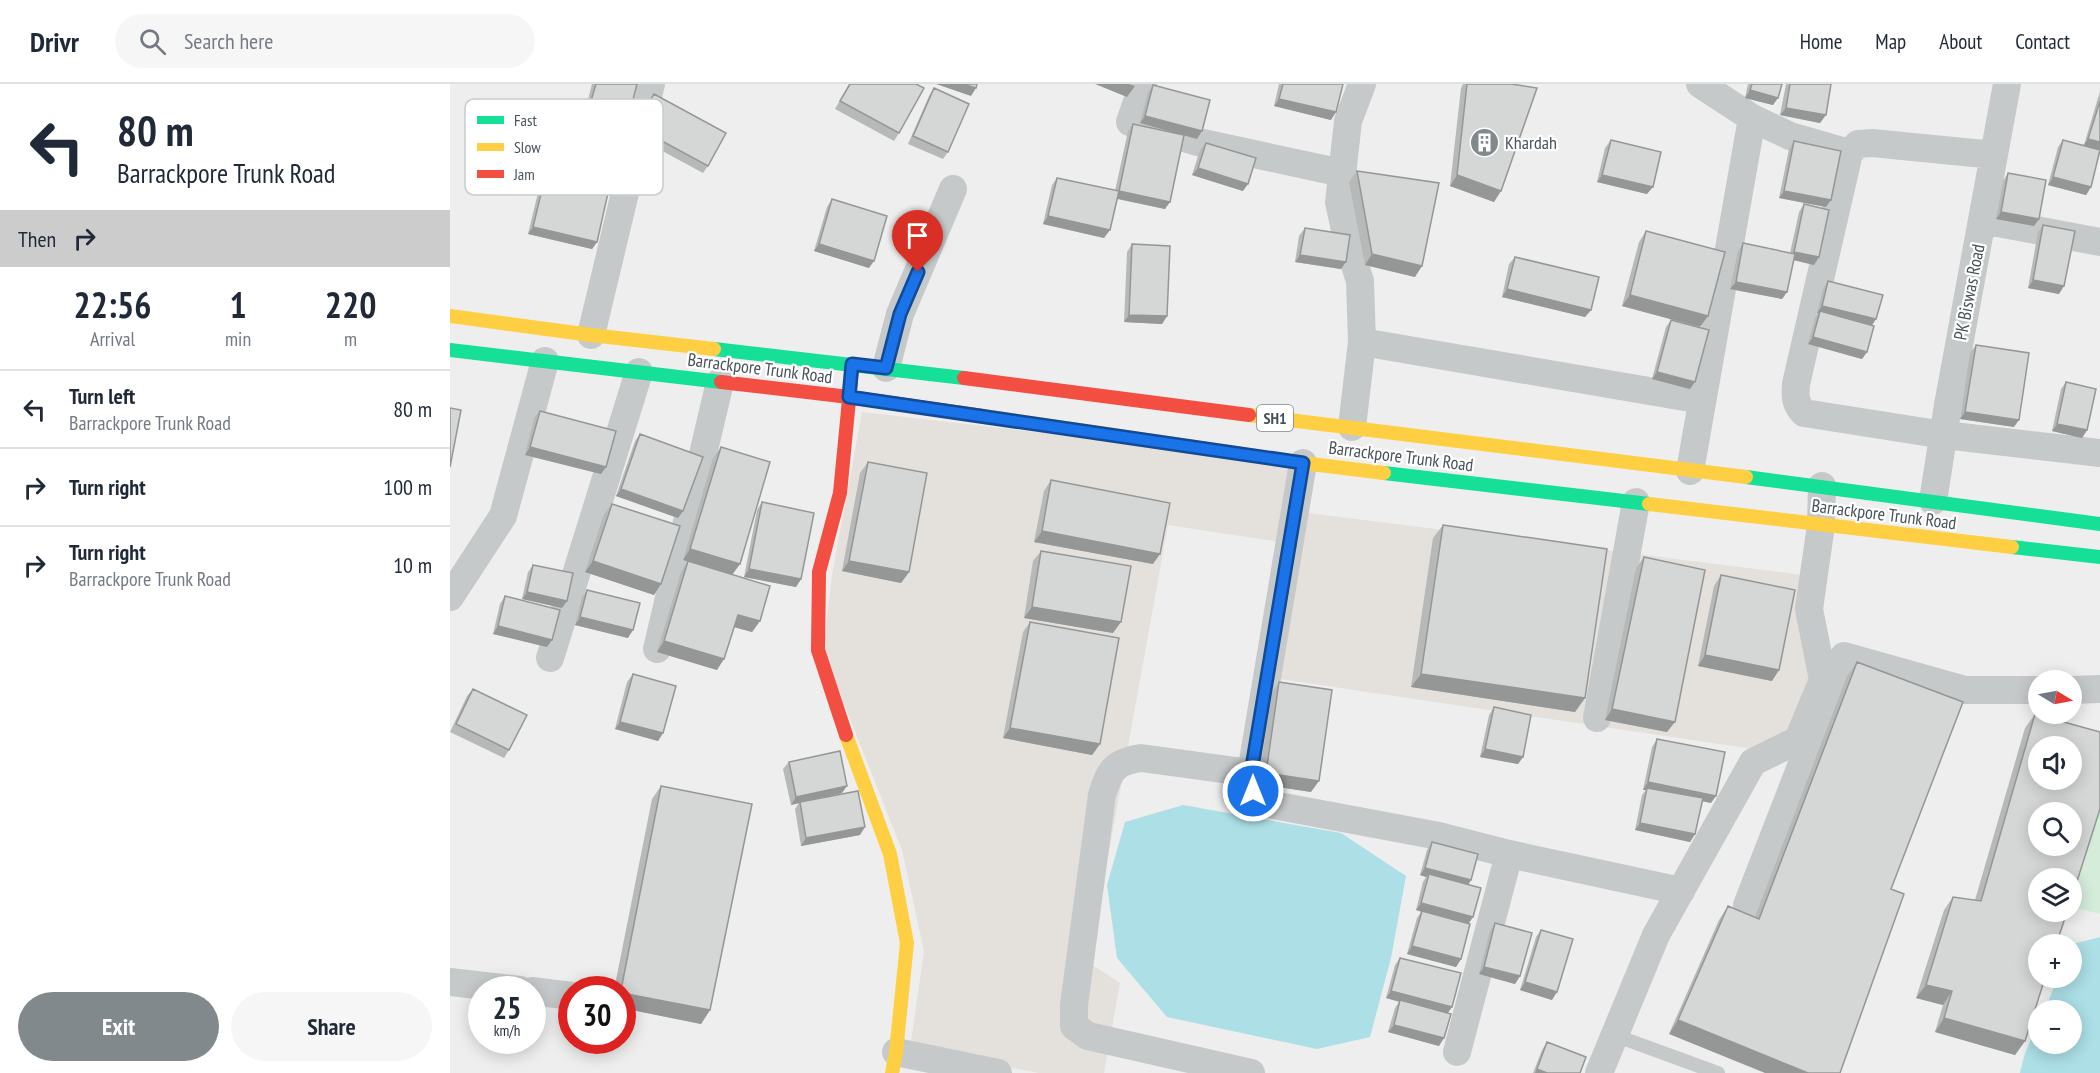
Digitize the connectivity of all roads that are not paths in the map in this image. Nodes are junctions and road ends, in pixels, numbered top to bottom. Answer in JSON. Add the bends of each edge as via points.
{"nodes":[{"id":1,"x":651,"y":84,"type":"edge"},
{"id":2,"x":1143,"y":84,"type":"edge"},
{"id":3,"x":1362,"y":84,"type":"edge"},
{"id":4,"x":1700,"y":84,"type":"edge"},
{"id":5,"x":2007,"y":84,"type":"edge"},
{"id":6,"x":647,"y":99,"type":"edge"},
{"id":7,"x":1752,"y":118,"type":"junction"},
{"id":8,"x":1849,"y":153,"type":"junction"},
{"id":9,"x":1994,"y":155,"type":"junction"},
{"id":10,"x":1342,"y":173,"type":"junction"},
{"id":11,"x":953,"y":189,"type":"dead end"},
{"id":12,"x":624,"y":195,"type":"edge"},
{"id":13,"x":1982,"y":220,"type":"junction"},
{"id":14,"x":2100,"y":242,"type":"edge"},
{"id":15,"x":450,"y":316,"type":"edge"},
{"id":16,"x":591,"y":335,"type":"junction"},
{"id":17,"x":1362,"y":342,"type":"junction"},
{"id":18,"x":450,"y":350,"type":"edge"},
{"id":19,"x":544,"y":361,"type":"junction"},
{"id":20,"x":852,"y":364,"type":"junction"},
{"id":21,"x":886,"y":368,"type":"junction"},
{"id":22,"x":639,"y":372,"type":"junction"},
{"id":23,"x":720,"y":382,"type":"junction"},
{"id":24,"x":849,"y":397,"type":"junction"},
{"id":25,"x":1702,"y":400,"type":"junction"},
{"id":26,"x":1352,"y":427,"type":"junction"},
{"id":27,"x":1944,"y":435,"type":"junction"},
{"id":28,"x":2100,"y":453,"type":"edge"},
{"id":29,"x":1303,"y":463,"type":"junction"},
{"id":30,"x":1690,"y":471,"type":"junction"},
{"id":31,"x":1822,"y":486,"type":"junction"},
{"id":32,"x":1933,"y":501,"type":"junction"},
{"id":33,"x":1636,"y":502,"type":"junction"},
{"id":34,"x":2100,"y":524,"type":"edge"},
{"id":35,"x":1821,"y":525,"type":"junction"},
{"id":36,"x":2100,"y":557,"type":"edge"},
{"id":37,"x":450,"y":597,"type":"edge"},
{"id":38,"x":657,"y":649,"type":"dead end"},
{"id":39,"x":550,"y":658,"type":"dead end"},
{"id":40,"x":2100,"y":689,"type":"edge"},
{"id":41,"x":2028,"y":690,"type":"edge"},
{"id":42,"x":2082,"y":690,"type":"edge"},
{"id":43,"x":1597,"y":718,"type":"dead end"},
{"id":44,"x":1251,"y":773,"type":"junction"},
{"id":45,"x":1509,"y":854,"type":"junction"},
{"id":46,"x":1681,"y":891,"type":"junction"},
{"id":47,"x":1747,"y":905,"type":"dead end"},
{"id":48,"x":450,"y":982,"type":"edge"},
{"id":49,"x":468,"y":984,"type":"edge"},
{"id":50,"x":1614,"y":1035,"type":"junction"},
{"id":51,"x":1457,"y":1052,"type":"dead end"},
{"id":52,"x":894,"y":1062,"type":"edge"},
{"id":53,"x":998,"y":1073,"type":"edge"},
{"id":54,"x":1251,"y":1073,"type":"edge"},
{"id":55,"x":1599,"y":1073,"type":"edge"},
{"id":56,"x":1718,"y":1073,"type":"edge"}],
"edges":[{"from":1,"to":6,"type":"street"},
{"from":2,"to":10,"type":"street","via":[[1130,122],[1198,142]]},
{"from":3,"to":10,"type":"street","via":[[1348,121]]},
{"from":4,"to":7,"type":"street"},
{"from":5,"to":9,"type":"street","name":"PK Biswas Road"},
{"from":7,"to":8,"type":"street","via":[[1790,136]]},
{"from":7,"to":25,"type":"street"},
{"from":8,"to":9,"type":"street","via":[[1858,144],[1872,143]]},
{"from":8,"to":27,"type":"street","via":[[1796,384],[1798,406],[1804,413]]},
{"from":9,"to":13,"type":"street","name":"PK Biswas Road"},
{"from":10,"to":17,"type":"street","via":[[1339,202],[1359,281]]},
{"from":11,"to":21,"type":"street","via":[[900,314]]},
{"from":12,"to":16,"type":"street"},
{"from":13,"to":14,"type":"street"},
{"from":13,"to":27,"type":"street","name":"PK Biswas Road"},
{"from":15,"to":16,"type":"main road","name":"Barrackpore Trunk Road","number":"SH1"},
{"from":16,"to":20,"type":"main road","name":"Barrackpore Trunk Road","number":"SH1"},
{"from":17,"to":25,"type":"street"},
{"from":17,"to":26,"type":"street"},
{"from":18,"to":19,"type":"main road","name":"Barrackpore Trunk Road","number":"SH1"},
{"from":19,"to":22,"type":"main road","name":"Barrackpore Trunk Road","number":"SH1"},
{"from":19,"to":37,"type":"street","via":[[503,516]]},
{"from":20,"to":21,"type":"main road","name":"Barrackpore Trunk Road","number":"SH1"},
{"from":20,"to":24,"type":"main road"},
{"from":21,"to":26,"type":"main road","name":"Barrackpore Trunk Road","number":"SH1"},
{"from":22,"to":23,"type":"main road","name":"Barrackpore Trunk Road","number":"SH1"},
{"from":22,"to":39,"type":"street"},
{"from":23,"to":24,"type":"main road","name":"Barrackpore Trunk Road","number":"SH1"},
{"from":23,"to":38,"type":"street"},
{"from":24,"to":29,"type":"main road","name":"Barrackpore Trunk Road","number":"SH1"},
{"from":24,"to":52,"type":"main road","via":[[840,493],[819,572],[818,650],[890,854],[907,943]]},
{"from":25,"to":30,"type":"street"},
{"from":26,"to":30,"type":"main road","name":"Barrackpore Trunk Road","number":"SH1"},
{"from":27,"to":28,"type":"street"},
{"from":27,"to":32,"type":"street","name":"PK Biswas Road"},
{"from":29,"to":33,"type":"main road","name":"Barrackpore Trunk Road","number":"SH1"},
{"from":29,"to":44,"type":"street"},
{"from":30,"to":31,"type":"main road","name":"Barrackpore Trunk Road","number":"SH1"},
{"from":31,"to":32,"type":"main road","name":"Barrackpore Trunk Road","number":"SH1"},
{"from":31,"to":35,"type":"street"},
{"from":32,"to":34,"type":"main road","name":"Barrackpore Trunk Road","number":"SH1"},
{"from":33,"to":35,"type":"main road","name":"Barrackpore Trunk Road","number":"SH1"},
{"from":33,"to":43,"type":"street"},
{"from":35,"to":36,"type":"main road","name":"Barrackpore Trunk Road","number":"SH1"},
{"from":35,"to":46,"type":"street","via":[[1809,609],[1823,680],[1798,740],[1753,762]]},
{"from":40,"to":42,"type":"street"},
{"from":41,"to":47,"type":"street","via":[[1965,690],[1844,656]]},
{"from":44,"to":45,"type":"street","via":[[1253,791],[1273,805],[1439,836]]},
{"from":44,"to":54,"type":"street","via":[[1141,758],[1125,760],[1109,773],[1102,795],[1074,1026],[1088,1036]]},
{"from":45,"to":46,"type":"street"},
{"from":45,"to":51,"type":"street"},
{"from":46,"to":50,"type":"street","via":[[1656,935]]},
{"from":48,"to":49,"type":"street"},
{"from":50,"to":55,"type":"street"},
{"from":50,"to":56,"type":"lane"},
{"from":52,"to":53,"type":"street"}]}
